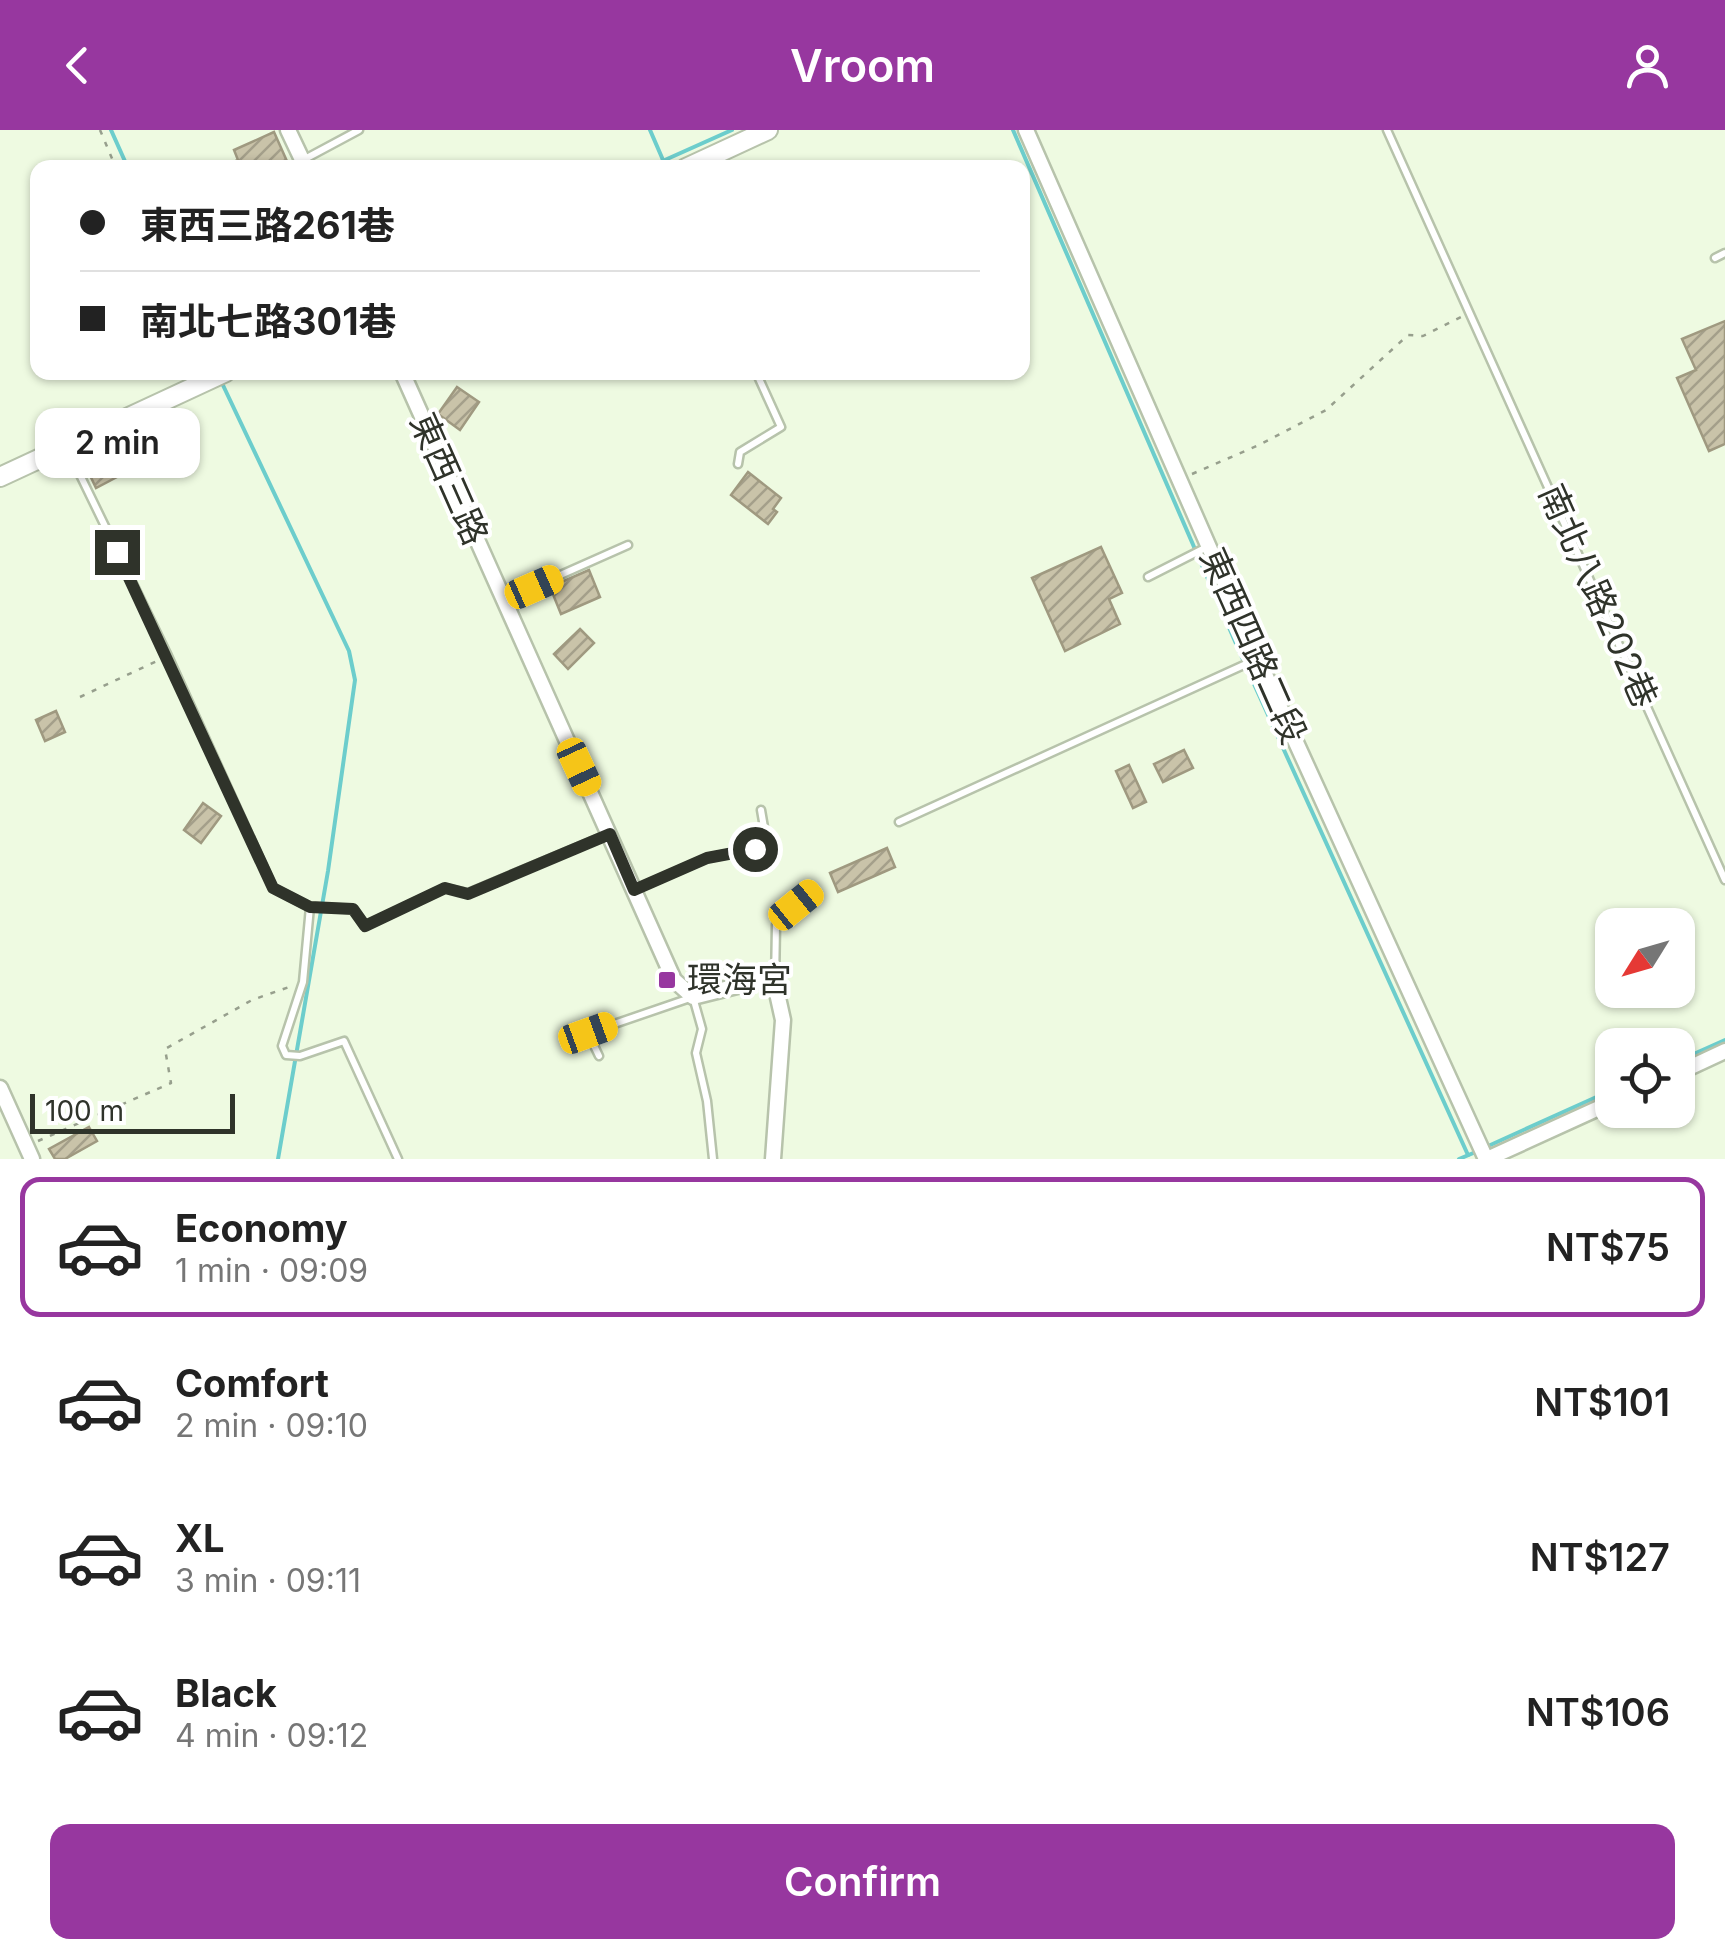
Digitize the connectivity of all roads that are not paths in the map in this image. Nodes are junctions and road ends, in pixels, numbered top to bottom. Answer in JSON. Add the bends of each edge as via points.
{"nodes":[{"id":1,"x":288,"y":130,"type":"edge"},
{"id":2,"x":359,"y":130,"type":"edge"},
{"id":3,"x":768,"y":130,"type":"edge"},
{"id":4,"x":1026,"y":130,"type":"edge"},
{"id":5,"x":1387,"y":130,"type":"edge"},
{"id":6,"x":302,"y":160,"type":"edge"},
{"id":7,"x":310,"y":160,"type":"edge"},
{"id":8,"x":703,"y":160,"type":"edge"},
{"id":9,"x":1725,"y":253,"type":"edge"},
{"id":10,"x":1715,"y":258,"type":"dead end"},
{"id":11,"x":209,"y":380,"type":"edge"},
{"id":12,"x":405,"y":380,"type":"edge"},
{"id":13,"x":760,"y":380,"type":"edge"},
{"id":14,"x":66,"y":448,"type":"junction"},
{"id":15,"x":738,"y":464,"type":"dead end"},
{"id":16,"x":0,"y":477,"type":"edge"},
{"id":17,"x":628,"y":544,"type":"dead end"},
{"id":18,"x":1208,"y":547,"type":"junction"},
{"id":19,"x":1148,"y":577,"type":"dead end"},
{"id":20,"x":502,"y":601,"type":"junction"},
{"id":21,"x":1258,"y":659,"type":"junction"},
{"id":22,"x":761,"y":810,"type":"dead end"},
{"id":23,"x":899,"y":822,"type":"dead end"},
{"id":24,"x":610,"y":834,"type":"junction"},
{"id":25,"x":1725,"y":880,"type":"edge"},
{"id":26,"x":634,"y":890,"type":"junction"},
{"id":27,"x":813,"y":891,"type":"dead end"},
{"id":28,"x":310,"y":907,"type":"junction"},
{"id":29,"x":775,"y":984,"type":"junction"},
{"id":30,"x":693,"y":997,"type":"junction"},
{"id":31,"x":1725,"y":1051,"type":"edge"},
{"id":32,"x":599,"y":1056,"type":"dead end"},
{"id":33,"x":1695,"y":1065,"type":"edge"},
{"id":34,"x":0,"y":1088,"type":"edge"},
{"id":35,"x":1595,"y":1110,"type":"edge"},
{"id":36,"x":29,"y":1155,"type":"edge"},
{"id":37,"x":398,"y":1159,"type":"edge"},
{"id":38,"x":713,"y":1159,"type":"edge"},
{"id":39,"x":773,"y":1159,"type":"edge"},
{"id":40,"x":1486,"y":1159,"type":"edge"}],
"edges":[{"from":1,"to":6,"type":"street"},
{"from":2,"to":7,"type":"lane"},
{"from":3,"to":8,"type":"street"},
{"from":4,"to":18,"type":"street","name":"東西四路二段"},
{"from":5,"to":25,"type":"lane","name":"南北八路202巷"},
{"from":9,"to":10,"type":"lane"},
{"from":11,"to":14,"type":"street"},
{"from":12,"to":20,"type":"street","name":"東西三路"},
{"from":13,"to":15,"type":"lane","via":[[781,426],[740,452]]},
{"from":14,"to":16,"type":"street"},
{"from":14,"to":28,"type":"lane","via":[[273,888]]},
{"from":17,"to":20,"type":"lane"},
{"from":18,"to":19,"type":"lane"},
{"from":18,"to":21,"type":"street","name":"東西四路二段"},
{"from":20,"to":24,"type":"street","name":"東西三路"},
{"from":21,"to":23,"type":"lane"},
{"from":21,"to":40,"type":"street","name":"東西四路二段"},
{"from":22,"to":26,"type":"lane","via":[[766,839],[755,849],[707,858]]},
{"from":24,"to":26,"type":"street","name":"東西三路"},
{"from":24,"to":28,"type":"lane","via":[[468,894],[445,888],[365,926],[353,909]]},
{"from":26,"to":30,"type":"street","name":"東西三路","via":[[674,980]]},
{"from":27,"to":29,"type":"lane","via":[[776,925]]},
{"from":28,"to":37,"type":"lane","via":[[302,982],[282,1046],[286,1055],[300,1056],[344,1041]]},
{"from":29,"to":30,"type":"street","via":[[761,980]]},
{"from":29,"to":39,"type":"street","via":[[783,1020]]},
{"from":30,"to":32,"type":"lane","via":[[588,1033]]},
{"from":30,"to":38,"type":"lane","via":[[702,1029],[696,1053]]},
{"from":31,"to":33,"type":"street"},
{"from":34,"to":36,"type":"street"},
{"from":35,"to":40,"type":"street"}]}
